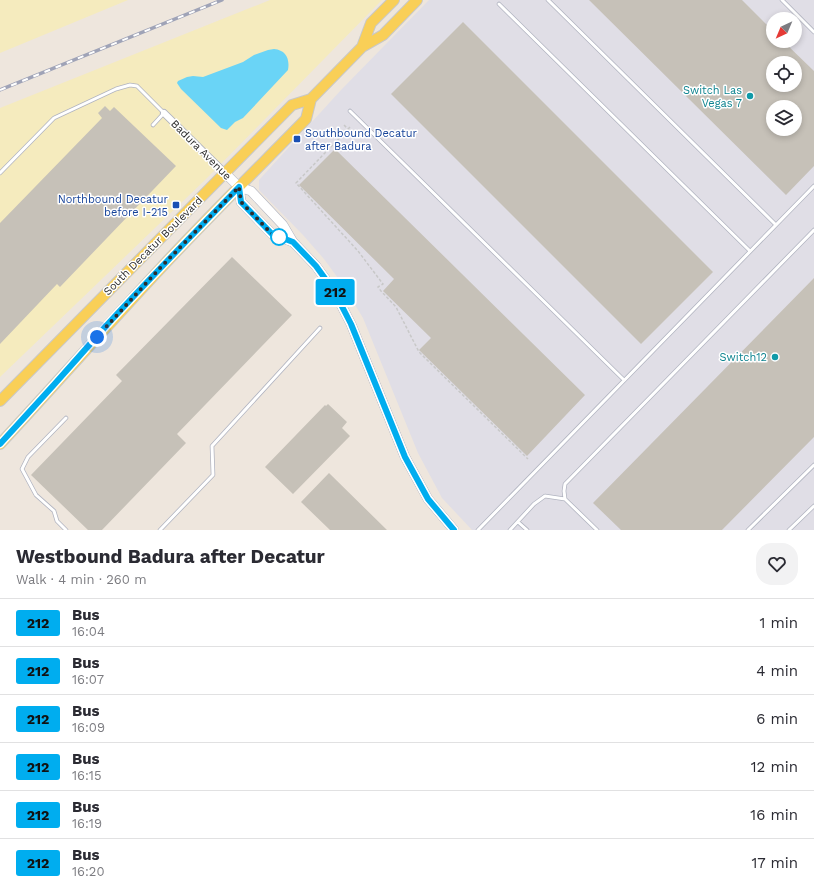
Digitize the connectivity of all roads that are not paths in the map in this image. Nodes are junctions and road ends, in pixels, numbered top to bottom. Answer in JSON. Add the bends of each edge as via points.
{"nodes":[{"id":1,"x":394,"y":0,"type":"edge"},
{"id":2,"x":417,"y":0,"type":"edge"},
{"id":3,"x":548,"y":0,"type":"edge"},
{"id":4,"x":782,"y":0,"type":"edge"},
{"id":5,"x":499,"y":4,"type":"dead end"},
{"id":6,"x":814,"y":32,"type":"edge"},
{"id":7,"x":362,"y":47,"type":"junction"},
{"id":8,"x":311,"y":99,"type":"junction"},
{"id":9,"x":350,"y":111,"type":"dead end"},
{"id":10,"x":164,"y":113,"type":"junction"},
{"id":11,"x":153,"y":125,"type":"dead end"},
{"id":12,"x":0,"y":173,"type":"edge"},
{"id":13,"x":225,"y":173,"type":"junction"},
{"id":14,"x":814,"y":186,"type":"edge"},
{"id":15,"x":239,"y":187,"type":"junction"},
{"id":16,"x":776,"y":225,"type":"junction"},
{"id":17,"x":814,"y":230,"type":"edge"},
{"id":18,"x":293,"y":242,"type":"junction"},
{"id":19,"x":750,"y":251,"type":"junction"},
{"id":20,"x":320,"y":328,"type":"dead end"},
{"id":21,"x":624,"y":380,"type":"junction"},
{"id":22,"x":0,"y":401,"type":"edge"},
{"id":23,"x":66,"y":418,"type":"dead end"},
{"id":24,"x":0,"y":444,"type":"edge"},
{"id":25,"x":814,"y":465,"type":"edge"},
{"id":26,"x":566,"y":499,"type":"junction"},
{"id":27,"x":814,"y":506,"type":"edge"},
{"id":28,"x":518,"y":522,"type":"junction"},
{"id":29,"x":66,"y":530,"type":"edge"},
{"id":30,"x":160,"y":530,"type":"edge"},
{"id":31,"x":454,"y":530,"type":"edge"},
{"id":32,"x":478,"y":530,"type":"edge"},
{"id":33,"x":510,"y":530,"type":"edge"},
{"id":34,"x":527,"y":530,"type":"edge"},
{"id":35,"x":597,"y":530,"type":"edge"},
{"id":36,"x":748,"y":530,"type":"edge"},
{"id":37,"x":789,"y":530,"type":"edge"}],
"edges":[{"from":1,"to":7,"type":"main road","name":"South Decatur Boulevard","via":[[371,23]]},
{"from":2,"to":7,"type":"main road","name":"South Decatur Boulevard","via":[[383,35]]},
{"from":3,"to":16,"type":"lane"},
{"from":4,"to":6,"type":"lane"},
{"from":5,"to":19,"type":"lane"},
{"from":7,"to":8,"type":"main road","name":"South Decatur Boulevard"},
{"from":8,"to":13,"type":"main road","name":"South Decatur Boulevard","via":[[292,106]]},
{"from":8,"to":15,"type":"main road","name":"South Decatur Boulevard","via":[[306,119]]},
{"from":9,"to":21,"type":"lane"},
{"from":10,"to":11,"type":"lane"},
{"from":10,"to":12,"type":"lane","via":[[137,86],[116,89],[54,118]]},
{"from":10,"to":13,"type":"street","name":"Badura Avenue"},
{"from":13,"to":15,"type":"main road","name":"Badura Avenue"},
{"from":13,"to":22,"type":"main road","name":"South Decatur Boulevard"},
{"from":14,"to":16,"type":"lane"},
{"from":15,"to":18,"type":"main road","name":"Badura Avenue","via":[[251,191],[283,225]]},
{"from":15,"to":18,"type":"main road","name":"Badura Avenue","via":[[241,202],[272,234]]},
{"from":15,"to":24,"type":"main road","name":"South Decatur Boulevard","via":[[106,326]]},
{"from":16,"to":19,"type":"lane"},
{"from":17,"to":26,"type":"lane","via":[[565,484]]},
{"from":18,"to":31,"type":"main road","name":"Badura Avenue","via":[[316,266],[334,291],[351,324],[405,457],[428,499]]},
{"from":19,"to":21,"type":"lane"},
{"from":20,"to":30,"type":"lane","via":[[212,446],[213,474]]},
{"from":21,"to":32,"type":"lane"},
{"from":23,"to":29,"type":"lane","via":[[28,457],[22,469],[36,495],[54,512],[57,521]]},
{"from":25,"to":36,"type":"lane"},
{"from":26,"to":28,"type":"lane","via":[[545,496]]},
{"from":26,"to":35,"type":"lane"},
{"from":27,"to":37,"type":"lane"},
{"from":28,"to":33,"type":"lane"},
{"from":28,"to":34,"type":"lane"}]}
